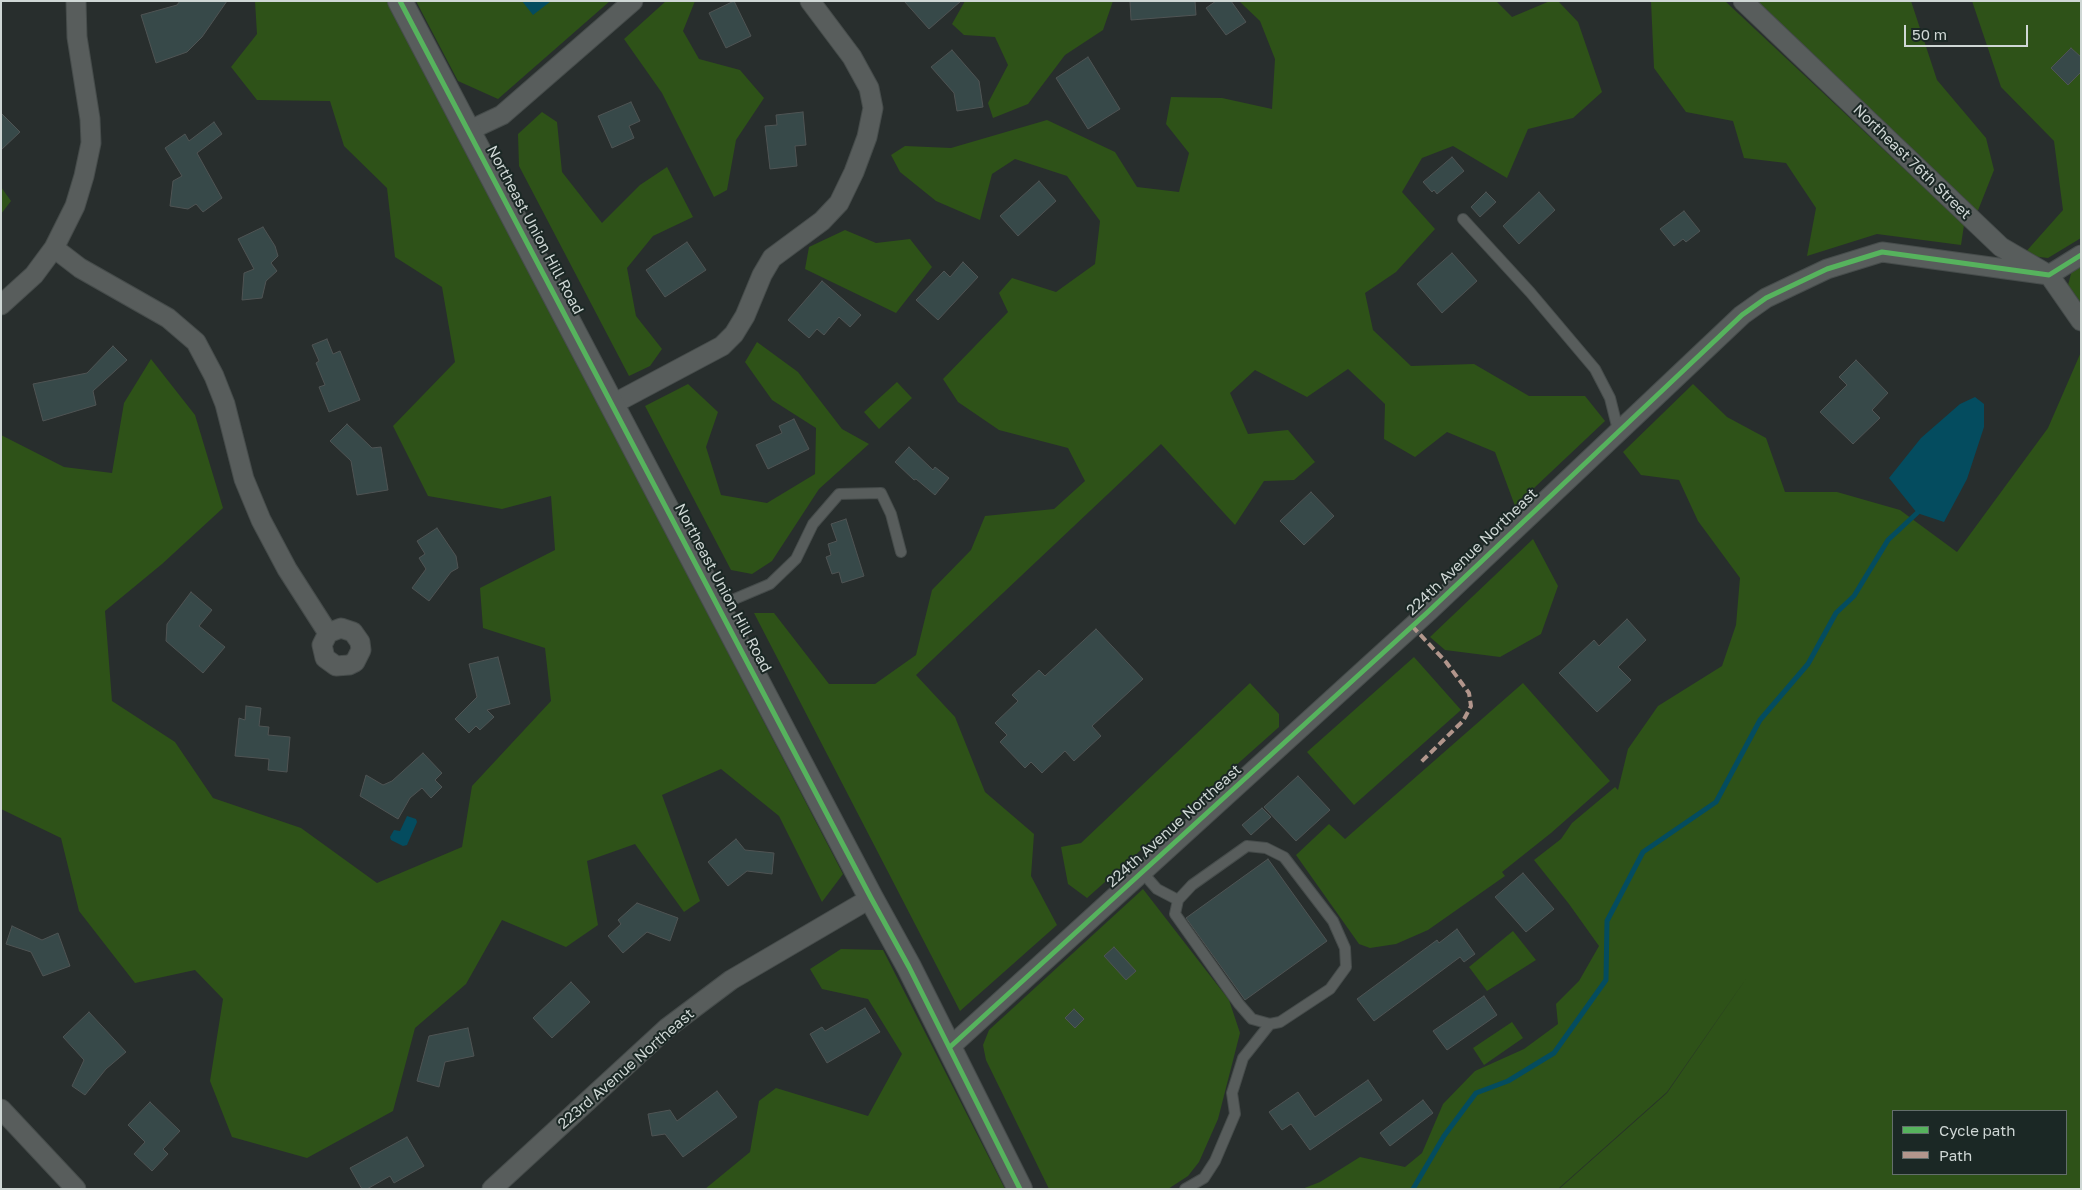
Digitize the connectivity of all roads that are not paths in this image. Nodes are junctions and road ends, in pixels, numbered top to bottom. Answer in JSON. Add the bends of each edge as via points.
{"nodes":[{"id":1,"x":76,"y":1,"type":"edge"},
{"id":2,"x":400,"y":1,"type":"edge"},
{"id":3,"x":633,"y":1,"type":"edge"},
{"id":4,"x":810,"y":1,"type":"edge"},
{"id":5,"x":1743,"y":1,"type":"edge"},
{"id":6,"x":468,"y":131,"type":"junction"},
{"id":7,"x":1463,"y":219,"type":"dead end"},
{"id":8,"x":54,"y":248,"type":"junction"},
{"id":9,"x":2081,"y":255,"type":"edge"},
{"id":10,"x":2049,"y":275,"type":"junction"},
{"id":11,"x":1,"y":305,"type":"edge"},
{"id":12,"x":2081,"y":321,"type":"edge"},
{"id":13,"x":613,"y":404,"type":"junction"},
{"id":14,"x":1618,"y":430,"type":"junction"},
{"id":15,"x":901,"y":552,"type":"dead end"},
{"id":16,"x":718,"y":606,"type":"junction"},
{"id":17,"x":328,"y":633,"type":"dead end"},
{"id":18,"x":1142,"y":872,"type":"junction"},
{"id":19,"x":871,"y":898,"type":"junction"},
{"id":20,"x":1178,"y":900,"type":"junction"},
{"id":21,"x":1270,"y":1024,"type":"junction"},
{"id":22,"x":950,"y":1047,"type":"junction"},
{"id":23,"x":1,"y":1110,"type":"edge"},
{"id":24,"x":76,"y":1189,"type":"edge"},
{"id":25,"x":492,"y":1189,"type":"edge"},
{"id":26,"x":1020,"y":1189,"type":"edge"},
{"id":27,"x":1185,"y":1189,"type":"edge"}],
"edges":[{"from":1,"to":8,"type":"street","via":[[77,37],[91,143],[75,206]]},
{"from":2,"to":6,"type":"street","name":"Northeast Union Hill Road"},
{"from":3,"to":6,"type":"street","via":[[502,115]]},
{"from":4,"to":13,"type":"street","via":[[852,56],[869,88],[873,108],[858,165],[839,203],[822,222],[772,258],[745,316],[722,346]]},
{"from":5,"to":10,"type":"street","name":"Northeast 76th Street","via":[[2002,247]]},
{"from":6,"to":13,"type":"street","name":"Northeast Union Hill Road"},
{"from":7,"to":14,"type":"lane","via":[[1596,369],[1610,398]]},
{"from":8,"to":11,"type":"street","via":[[34,275]]},
{"from":8,"to":17,"type":"street","via":[[80,268],[168,318],[196,342],[225,404],[244,479],[261,520],[287,569]]},
{"from":9,"to":10,"type":"street"},
{"from":10,"to":12,"type":"street","name":"Northeast 76th Street"},
{"from":10,"to":14,"type":"street","name":"224th Avenue Northeast","via":[[1882,252],[1827,269],[1766,298],[1742,315]]},
{"from":13,"to":16,"type":"street","name":"Northeast Union Hill Road"},
{"from":14,"to":18,"type":"street","name":"224th Avenue Northeast","via":[[1429,611]]},
{"from":15,"to":16,"type":"lane","via":[[891,514],[881,493],[839,494],[813,524],[796,559],[770,584]]},
{"from":16,"to":19,"type":"street","name":"Northeast Union Hill Road"},
{"from":18,"to":20,"type":"lane","via":[[1157,889]]},
{"from":18,"to":22,"type":"street","name":"224th Avenue Northeast"},
{"from":19,"to":22,"type":"street","name":"Northeast Union Hill Road"},
{"from":19,"to":25,"type":"street","name":"223rd Avenue Northeast","via":[[731,980],[667,1028]]},
{"from":20,"to":21,"type":"lane","via":[[1175,914],[1239,1004],[1252,1019]]},
{"from":20,"to":21,"type":"lane","via":[[1192,885],[1247,846],[1266,848],[1284,856],[1299,873],[1333,922],[1345,948],[1346,967],[1330,989],[1280,1022]]},
{"from":21,"to":27,"type":"lane","via":[[1243,1058],[1232,1093],[1235,1114],[1215,1161],[1204,1178]]},
{"from":22,"to":26,"type":"street","name":"Northeast Union Hill Road"},
{"from":23,"to":24,"type":"street"}]}
